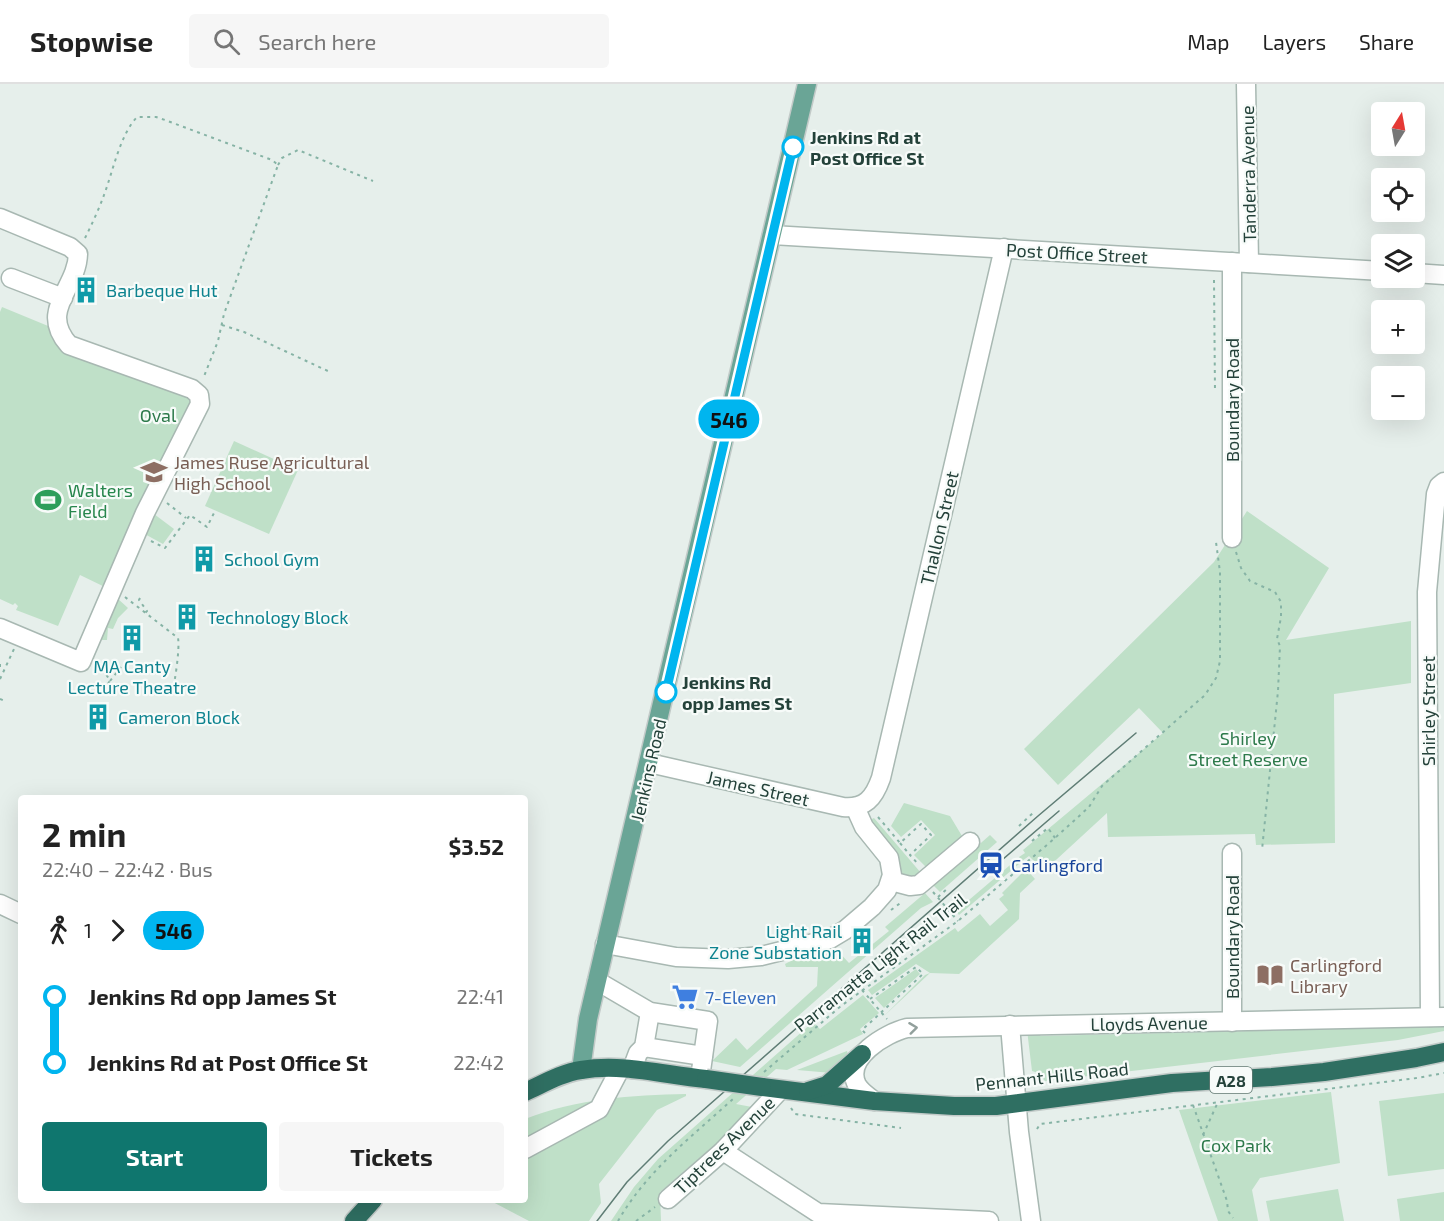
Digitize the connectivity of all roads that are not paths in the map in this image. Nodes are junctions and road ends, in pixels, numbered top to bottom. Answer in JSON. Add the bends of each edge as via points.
{"nodes":[{"id":1,"x":807,"y":84,"type":"edge"},
{"id":2,"x":1246,"y":84,"type":"edge"},
{"id":3,"x":0,"y":218,"type":"edge"},
{"id":4,"x":772,"y":235,"type":"junction"},
{"id":5,"x":1004,"y":248,"type":"junction"},
{"id":6,"x":1241,"y":263,"type":"junction"},
{"id":7,"x":1371,"y":270,"type":"edge"},
{"id":8,"x":1425,"y":274,"type":"edge"},
{"id":9,"x":1444,"y":275,"type":"edge"},
{"id":10,"x":11,"y":278,"type":"dead end"},
{"id":11,"x":63,"y":298,"type":"junction"},
{"id":12,"x":1444,"y":482,"type":"edge"},
{"id":13,"x":1224,"y":538,"type":"road end"},
{"id":14,"x":0,"y":628,"type":"edge"},
{"id":15,"x":649,"y":763,"type":"junction"},
{"id":16,"x":861,"y":806,"type":"junction"},
{"id":17,"x":970,"y":842,"type":"dead end"},
{"id":18,"x":1232,"y":853,"type":"dead end"},
{"id":19,"x":891,"y":880,"type":"junction"},
{"id":20,"x":0,"y":904,"type":"edge"},
{"id":21,"x":18,"y":913,"type":"edge"},
{"id":22,"x":605,"y":944,"type":"junction"},
{"id":23,"x":597,"y":981,"type":"junction"},
{"id":24,"x":650,"y":1012,"type":"junction"},
{"id":25,"x":1437,"y":1017,"type":"edge"},
{"id":26,"x":1232,"y":1022,"type":"junction"},
{"id":27,"x":1010,"y":1025,"type":"junction"},
{"id":28,"x":644,"y":1047,"type":"junction"},
{"id":29,"x":1444,"y":1052,"type":"edge"},
{"id":30,"x":862,"y":1054,"type":"junction"},
{"id":31,"x":703,"y":1056,"type":"junction"},
{"id":32,"x":626,"y":1069,"type":"junction"},
{"id":33,"x":581,"y":1070,"type":"junction"},
{"id":34,"x":703,"y":1079,"type":"junction"},
{"id":35,"x":780,"y":1090,"type":"junction"},
{"id":36,"x":528,"y":1091,"type":"edge"},
{"id":37,"x":803,"y":1093,"type":"junction"},
{"id":38,"x":874,"y":1101,"type":"junction"},
{"id":39,"x":1017,"y":1103,"type":"junction"},
{"id":40,"x":528,"y":1147,"type":"edge"},
{"id":41,"x":723,"y":1151,"type":"junction"},
{"id":42,"x":668,"y":1199,"type":"road end"},
{"id":43,"x":370,"y":1203,"type":"edge"},
{"id":44,"x":354,"y":1221,"type":"edge"},
{"id":45,"x":989,"y":1221,"type":"edge"},
{"id":46,"x":1031,"y":1221,"type":"edge"}],
"edges":[{"from":1,"to":4,"type":"main road","name":"Jenkins Road"},
{"from":2,"to":6,"type":"street","name":"Tanderra Avenue"},
{"from":3,"to":11,"type":"street","via":[[70,247],[78,254]]},
{"from":4,"to":5,"type":"street","name":"Post Office Street"},
{"from":4,"to":15,"type":"main road","name":"Jenkins Road"},
{"from":5,"to":6,"type":"street","name":"Post Office Street"},
{"from":5,"to":16,"type":"street","name":"Thallon Street","via":[[881,778],[876,792]]},
{"from":6,"to":7,"type":"street","name":"Post Office Street"},
{"from":6,"to":13,"type":"street","name":"Boundary Road"},
{"from":8,"to":9,"type":"street"},
{"from":10,"to":11,"type":"street"},
{"from":11,"to":14,"type":"street","via":[[56,322],[69,345],[192,388],[200,399],[198,410],[144,513],[81,662]]},
{"from":12,"to":25,"type":"street","name":"Shirley Street","via":[[1436,494],[1427,592]]},
{"from":15,"to":16,"type":"street","name":"James Street","via":[[834,806]]},
{"from":15,"to":22,"type":"main road","name":"Jenkins Road"},
{"from":16,"to":19,"type":"street","via":[[864,827],[889,858]]},
{"from":17,"to":19,"type":"street","via":[[919,885]]},
{"from":18,"to":26,"type":"street","name":"Boundary Road"},
{"from":19,"to":22,"type":"street","via":[[880,898],[844,930],[830,939],[793,949],[728,959],[676,957]]},
{"from":20,"to":21,"type":"street"},
{"from":22,"to":23,"type":"main road","name":"Jenkins Road"},
{"from":23,"to":24,"type":"street"},
{"from":23,"to":33,"type":"main road","name":"Jenkins Road"},
{"from":24,"to":28,"type":"street"},
{"from":24,"to":31,"type":"street","via":[[708,1021]]},
{"from":25,"to":26,"type":"street","name":"Lloyds Avenue"},
{"from":26,"to":27,"type":"street","name":"Lloyds Avenue"},
{"from":30,"to":27,"type":"street","name":"Lloyds Avenue","one_way":true,"via":[[882,1038],[907,1028]]},
{"from":27,"to":39,"type":"street"},
{"from":28,"to":31,"type":"street"},
{"from":28,"to":32,"type":"street"},
{"from":29,"to":39,"type":"highway","name":"Pennant Hills Road","number":"A28","via":[[1324,1072],[1172,1083]]},
{"from":30,"to":37,"type":"highway","via":[[827,1085]]},
{"from":30,"to":38,"type":"street","via":[[855,1079]]},
{"from":31,"to":34,"type":"street"},
{"from":32,"to":33,"type":"highway","name":"Pennant Hills Road","number":"A28"},
{"from":32,"to":34,"type":"highway","name":"Pennant Hills Road","number":"A28"},
{"from":32,"to":40,"type":"street","via":[[599,1110]]},
{"from":33,"to":36,"type":"highway","name":"Pennant Hills Road","number":"A28"},
{"from":34,"to":35,"type":"highway","name":"Pennant Hills Road","number":"A28","bridge":true,"via":[[761,1081]]},
{"from":35,"to":37,"type":"highway","name":"Pennant Hills Road","number":"A28"},
{"from":35,"to":41,"type":"street","name":"Tiptrees Avenue"},
{"from":37,"to":38,"type":"highway","name":"Pennant Hills Road","number":"A28"},
{"from":38,"to":39,"type":"highway","name":"Pennant Hills Road","number":"A28","via":[[954,1106]]},
{"from":39,"to":46,"type":"street"},
{"from":41,"to":42,"type":"street","name":"Tiptrees Avenue"},
{"from":41,"to":45,"type":"street","via":[[818,1213]]},
{"from":43,"to":44,"type":"highway"}]}
